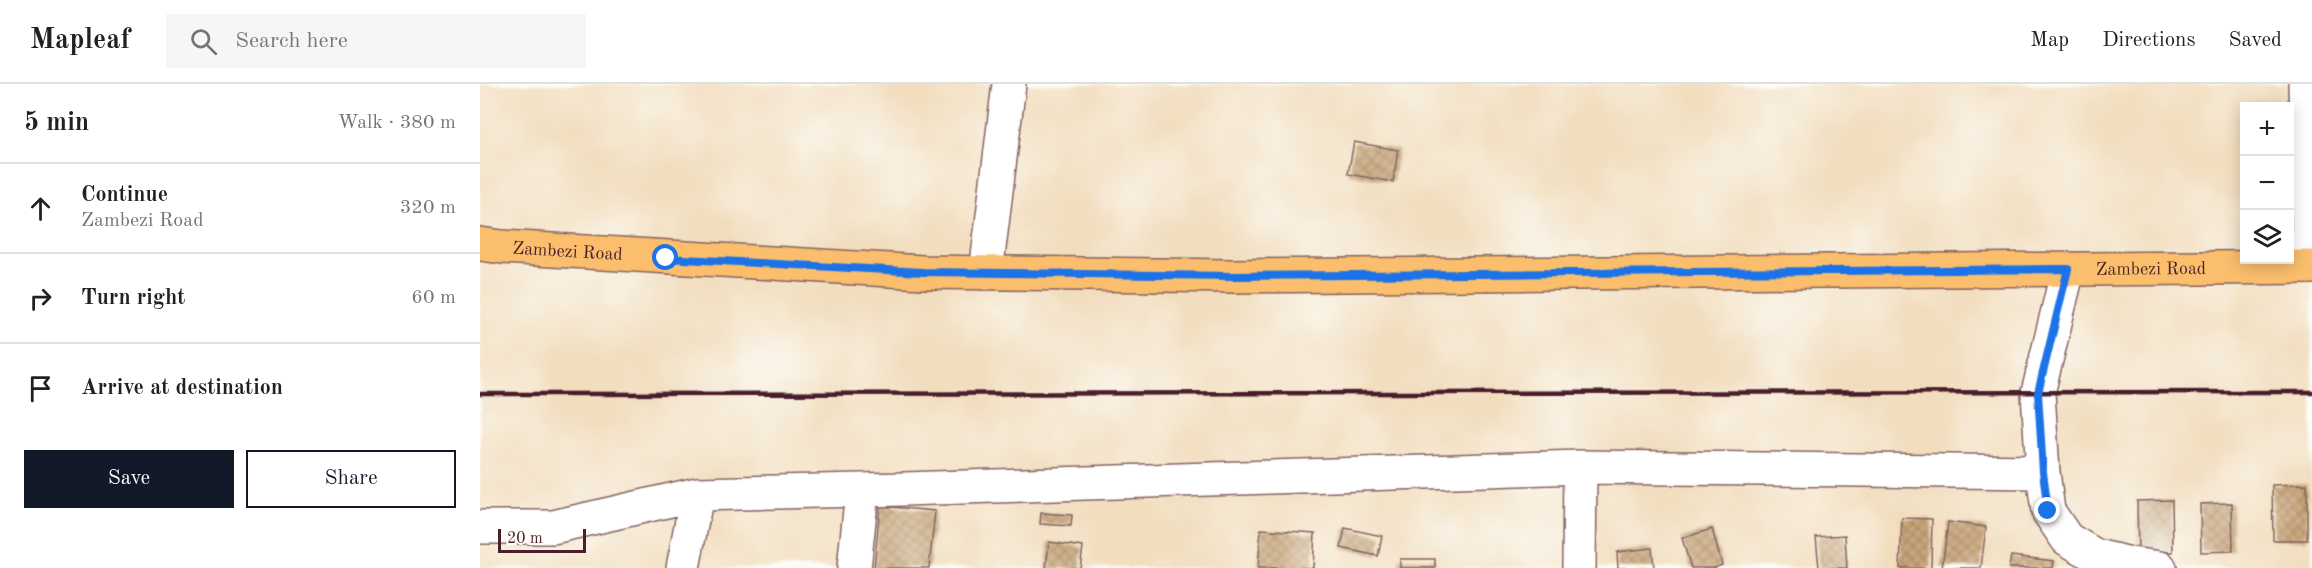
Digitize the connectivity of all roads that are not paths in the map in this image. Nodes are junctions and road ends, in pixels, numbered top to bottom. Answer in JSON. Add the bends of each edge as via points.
{"nodes":[{"id":1,"x":1009,"y":84,"type":"edge"},
{"id":2,"x":2305,"y":84,"type":"edge"},
{"id":3,"x":480,"y":244,"type":"edge"},
{"id":4,"x":2311,"y":267,"type":"edge"},
{"id":5,"x":2068,"y":269,"type":"junction"},
{"id":6,"x":986,"y":273,"type":"junction"},
{"id":7,"x":1580,"y":467,"type":"junction"},
{"id":8,"x":2043,"y":472,"type":"junction"},
{"id":9,"x":862,"y":491,"type":"junction"},
{"id":10,"x":697,"y":494,"type":"junction"},
{"id":11,"x":480,"y":527,"type":"edge"},
{"id":12,"x":683,"y":568,"type":"edge"},
{"id":13,"x":854,"y":568,"type":"edge"},
{"id":14,"x":1580,"y":568,"type":"edge"},
{"id":15,"x":2160,"y":568,"type":"edge"}],
"edges":[{"from":1,"to":6,"type":"street"},
{"from":2,"to":4,"type":"street"},
{"from":3,"to":6,"type":"main road","name":"Zambezi Road","via":[[689,259]]},
{"from":4,"to":5,"type":"main road","name":"Zambezi Road"},
{"from":5,"to":6,"type":"main road","name":"Zambezi Road","via":[[1232,276]]},
{"from":5,"to":8,"type":"street","via":[[2038,393]]},
{"from":7,"to":8,"type":"street"},
{"from":7,"to":9,"type":"street"},
{"from":7,"to":14,"type":"street"},
{"from":8,"to":15,"type":"street","via":[[2048,511],[2067,539],[2096,556]]},
{"from":9,"to":10,"type":"street"},
{"from":9,"to":13,"type":"street"},
{"from":10,"to":11,"type":"street","via":[[553,527]]},
{"from":10,"to":12,"type":"street"}]}
